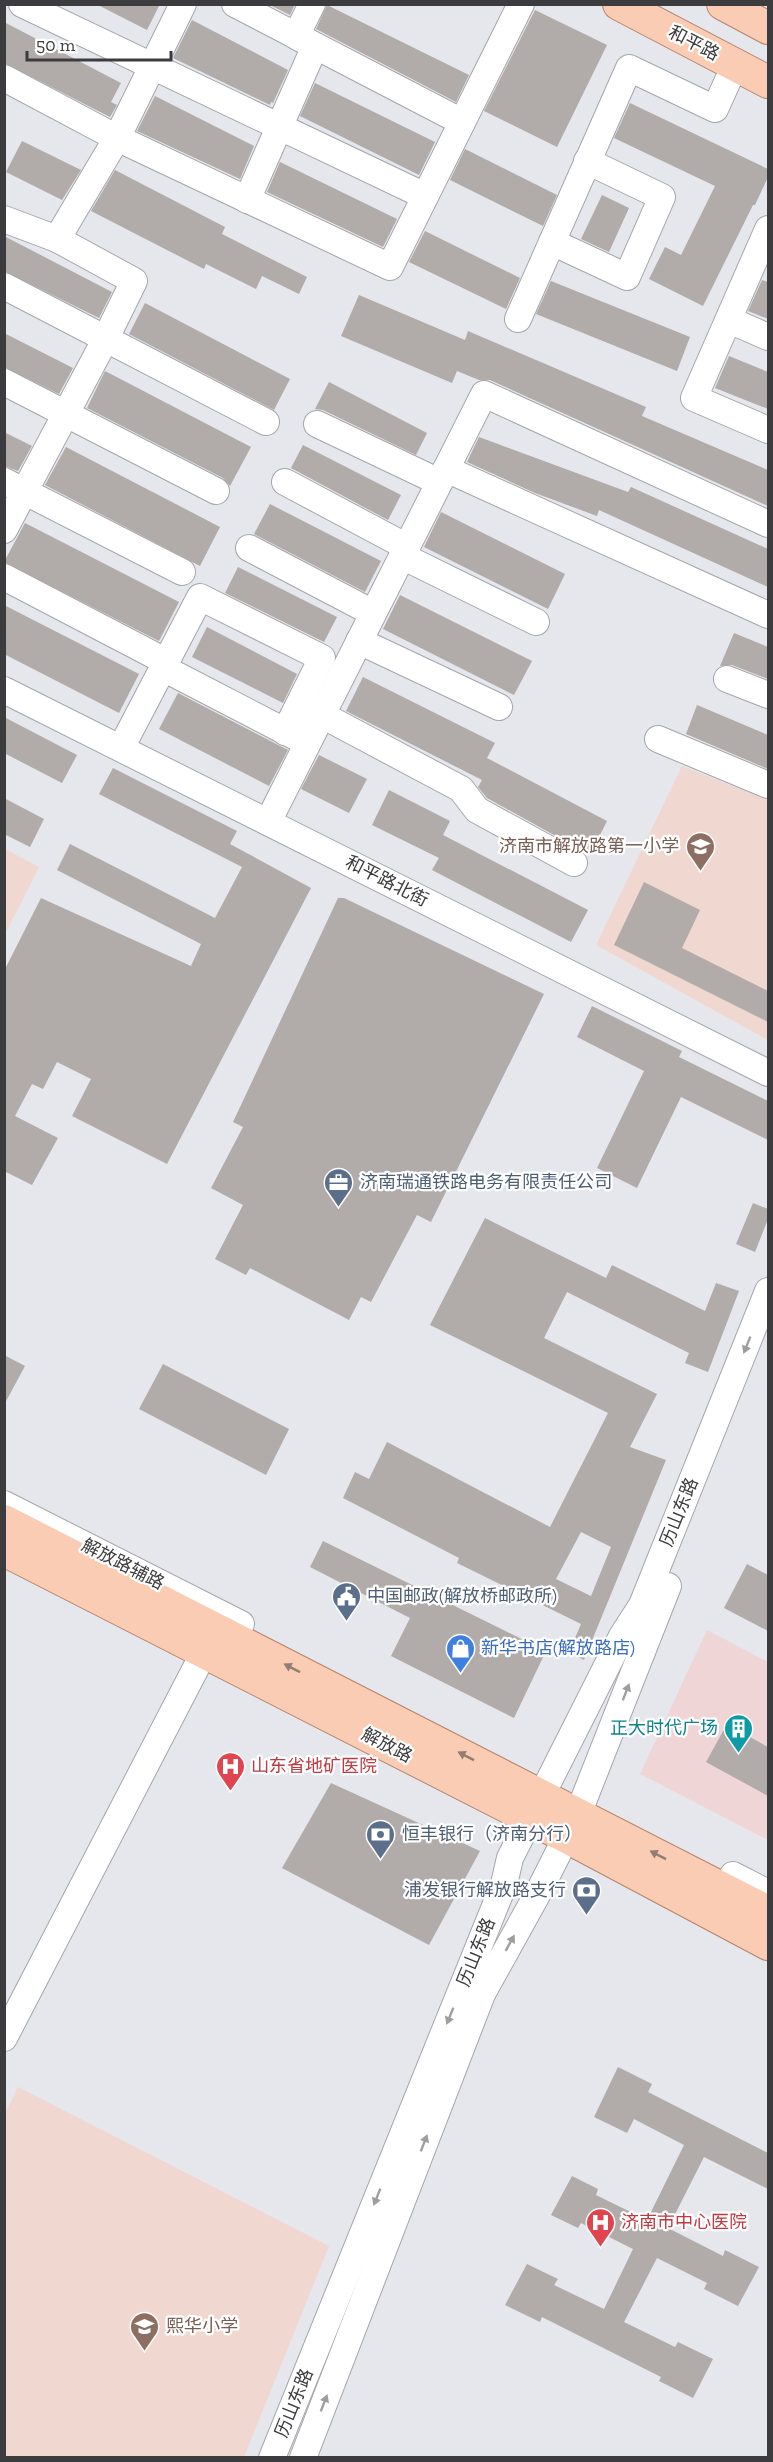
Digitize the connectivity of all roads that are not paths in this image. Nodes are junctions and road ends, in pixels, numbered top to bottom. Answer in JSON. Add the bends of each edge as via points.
{"nodes":[{"id":1,"x":22,"y":4,"type":"edge"},
{"id":2,"x":183,"y":4,"type":"edge"},
{"id":3,"x":235,"y":4,"type":"edge"},
{"id":4,"x":312,"y":4,"type":"edge"},
{"id":5,"x":521,"y":4,"type":"edge"},
{"id":6,"x":619,"y":4,"type":"edge"},
{"id":7,"x":723,"y":4,"type":"edge"},
{"id":8,"x":768,"y":28,"type":"edge"},
{"id":9,"x":306,"y":41,"type":"junction"},
{"id":10,"x":735,"y":65,"type":"junction"},
{"id":11,"x":153,"y":67,"type":"junction"},
{"id":12,"x":4,"y":78,"type":"edge"},
{"id":13,"x":768,"y":82,"type":"edge"},
{"id":14,"x":462,"y":122,"type":"junction"},
{"id":15,"x":280,"y":128,"type":"junction"},
{"id":16,"x":117,"y":138,"type":"junction"},
{"id":17,"x":587,"y":162,"type":"junction"},
{"id":18,"x":425,"y":196,"type":"junction"},
{"id":19,"x":247,"y":200,"type":"junction"},
{"id":20,"x":4,"y":219,"type":"edge"},
{"id":21,"x":57,"y":239,"type":"junction"},
{"id":22,"x":552,"y":242,"type":"junction"},
{"id":23,"x":766,"y":243,"type":"edge"},
{"id":24,"x":4,"y":286,"type":"edge"},
{"id":25,"x":518,"y":319,"type":"dead end"},
{"id":26,"x":729,"y":320,"type":"junction"},
{"id":27,"x":768,"y":337,"type":"edge"},
{"id":28,"x":105,"y":340,"type":"junction"},
{"id":29,"x":4,"y":382,"type":"edge"},
{"id":30,"x":66,"y":414,"type":"junction"},
{"id":31,"x":266,"y":422,"type":"dead end"},
{"id":32,"x":317,"y":424,"type":"dead end"},
{"id":33,"x":768,"y":430,"type":"edge"},
{"id":34,"x":443,"y":475,"type":"junction"},
{"id":35,"x":285,"y":482,"type":"dead end"},
{"id":36,"x":15,"y":486,"type":"edge"},
{"id":37,"x":216,"y":491,"type":"dead end"},
{"id":38,"x":768,"y":524,"type":"edge"},
{"id":39,"x":4,"y":530,"type":"edge"},
{"id":40,"x":249,"y":548,"type":"dead end"},
{"id":41,"x":404,"y":551,"type":"junction"},
{"id":42,"x":182,"y":572,"type":"dead end"},
{"id":43,"x":4,"y":578,"type":"edge"},
{"id":44,"x":373,"y":613,"type":"junction"},
{"id":45,"x":768,"y":615,"type":"edge"},
{"id":46,"x":536,"y":622,"type":"dead end"},
{"id":47,"x":359,"y":641,"type":"junction"},
{"id":48,"x":164,"y":665,"type":"junction"},
{"id":49,"x":727,"y":679,"type":"dead end"},
{"id":50,"x":4,"y":690,"type":"edge"},
{"id":51,"x":768,"y":695,"type":"edge"},
{"id":52,"x":499,"y":706,"type":"dead end"},
{"id":53,"x":322,"y":715,"type":"junction"},
{"id":54,"x":285,"y":732,"type":"junction"},
{"id":55,"x":658,"y":739,"type":"dead end"},
{"id":56,"x":308,"y":743,"type":"junction"},
{"id":57,"x":121,"y":748,"type":"junction"},
{"id":58,"x":768,"y":785,"type":"edge"},
{"id":59,"x":268,"y":822,"type":"junction"},
{"id":60,"x":574,"y":863,"type":"dead end"},
{"id":61,"x":768,"y":1073,"type":"edge"},
{"id":62,"x":768,"y":1290,"type":"edge"},
{"id":63,"x":768,"y":1338,"type":"edge"},
{"id":64,"x":4,"y":1504,"type":"edge"},
{"id":65,"x":4,"y":1521,"type":"edge"},
{"id":66,"x":4,"y":1550,"type":"edge"},
{"id":67,"x":4,"y":1565,"type":"edge"},
{"id":68,"x":248,"y":1648,"type":"junction"},
{"id":69,"x":205,"y":1668,"type":"junction"},
{"id":70,"x":535,"y":1806,"type":"junction"},
{"id":71,"x":572,"y":1825,"type":"junction"},
{"id":72,"x":714,"y":1887,"type":"junction"},
{"id":73,"x":768,"y":1893,"type":"edge"},
{"id":74,"x":768,"y":1912,"type":"edge"},
{"id":75,"x":756,"y":1950,"type":"edge"},
{"id":76,"x":4,"y":2038,"type":"edge"},
{"id":77,"x":272,"y":2457,"type":"edge"},
{"id":78,"x":303,"y":2457,"type":"edge"}],
"edges":[{"from":1,"to":11,"type":"street"},
{"from":2,"to":11,"type":"street"},
{"from":3,"to":9,"type":"street"},
{"from":4,"to":9,"type":"street"},
{"from":5,"to":14,"type":"street"},
{"from":6,"to":10,"type":"main road","name":"和平路"},
{"from":7,"to":8,"type":"main road"},
{"from":9,"to":14,"type":"street"},
{"from":9,"to":15,"type":"street"},
{"from":10,"to":13,"type":"main road","name":"和平路"},
{"from":10,"to":17,"type":"street","via":[[715,109],[629,68]]},
{"from":11,"to":15,"type":"street"},
{"from":11,"to":16,"type":"street"},
{"from":12,"to":16,"type":"street"},
{"from":14,"to":18,"type":"street"},
{"from":15,"to":18,"type":"street"},
{"from":15,"to":19,"type":"street"},
{"from":16,"to":19,"type":"street"},
{"from":16,"to":21,"type":"street"},
{"from":17,"to":22,"type":"street"},
{"from":17,"to":22,"type":"street","via":[[662,197],[627,277]]},
{"from":18,"to":19,"type":"street","via":[[390,267]]},
{"from":20,"to":21,"type":"street"},
{"from":21,"to":28,"type":"street","via":[[134,281]]},
{"from":22,"to":25,"type":"street"},
{"from":23,"to":26,"type":"street"},
{"from":24,"to":28,"type":"street"},
{"from":26,"to":27,"type":"street"},
{"from":26,"to":33,"type":"street","via":[[694,398]]},
{"from":28,"to":30,"type":"street"},
{"from":28,"to":31,"type":"street"},
{"from":29,"to":30,"type":"street"},
{"from":30,"to":36,"type":"street"},
{"from":30,"to":37,"type":"street"},
{"from":32,"to":34,"type":"street"},
{"from":34,"to":38,"type":"street","via":[[484,394]]},
{"from":34,"to":41,"type":"street"},
{"from":34,"to":45,"type":"street"},
{"from":35,"to":41,"type":"street"},
{"from":36,"to":39,"type":"street"},
{"from":36,"to":42,"type":"street"},
{"from":40,"to":44,"type":"street"},
{"from":41,"to":44,"type":"street"},
{"from":41,"to":46,"type":"street"},
{"from":43,"to":48,"type":"street"},
{"from":44,"to":47,"type":"street"},
{"from":47,"to":52,"type":"street"},
{"from":47,"to":53,"type":"street"},
{"from":48,"to":54,"type":"street"},
{"from":48,"to":54,"type":"street","via":[[200,597],[322,658]]},
{"from":48,"to":57,"type":"street"},
{"from":49,"to":51,"type":"street"},
{"from":50,"to":57,"type":"street","name":"和平路北街"},
{"from":53,"to":56,"type":"street"},
{"from":53,"to":60,"type":"street","via":[[460,789],[477,810]]},
{"from":54,"to":56,"type":"street"},
{"from":55,"to":58,"type":"street"},
{"from":56,"to":59,"type":"street"},
{"from":57,"to":59,"type":"street","name":"和平路北街"},
{"from":59,"to":61,"type":"street","name":"和平路北街"},
{"from":62,"to":70,"type":"street","name":"历山东路","one_way":true,"via":[[642,1605],[622,1636]]},
{"from":71,"to":63,"type":"street","name":"历山东路","one_way":true},
{"from":64,"to":68,"type":"street","name":"解放路辅路"},
{"from":65,"to":68,"type":"main road","name":"解放路"},
{"from":66,"to":68,"type":"main road","name":"解放路"},
{"from":67,"to":69,"type":"street"},
{"from":68,"to":69,"type":"main road"},
{"from":68,"to":70,"type":"main road","name":"解放路"},
{"from":69,"to":76,"type":"street"},
{"from":70,"to":71,"type":"main road","name":"解放路"},
{"from":70,"to":77,"type":"street","name":"历山东路","one_way":true,"via":[[510,1857],[499,1895]]},
{"from":71,"to":72,"type":"main road","name":"解放路"},
{"from":78,"to":71,"type":"street","name":"历山东路","one_way":true,"via":[[482,1994]]},
{"from":72,"to":73,"type":"street"},
{"from":72,"to":74,"type":"main road","name":"解放路"},
{"from":72,"to":75,"type":"main road"}]}
